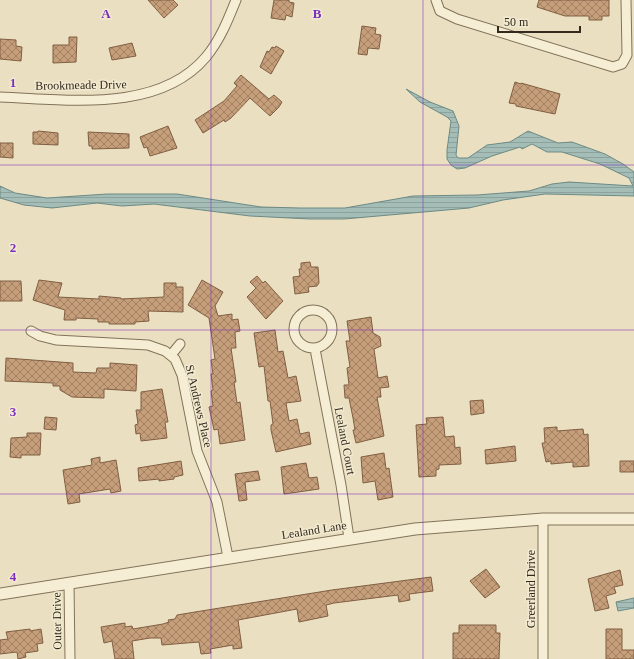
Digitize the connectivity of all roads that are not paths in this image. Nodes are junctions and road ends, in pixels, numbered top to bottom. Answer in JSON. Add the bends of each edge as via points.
{"nodes":[{"id":1,"x":236,"y":0,"type":"edge"},
{"id":2,"x":436,"y":0,"type":"edge"},
{"id":3,"x":626,"y":0,"type":"edge"},
{"id":4,"x":0,"y":98,"type":"edge"},
{"id":5,"x":31,"y":331,"type":"dead end"},
{"id":6,"x":180,"y":344,"type":"dead end"},
{"id":7,"x":315,"y":349,"type":"junction"},
{"id":8,"x":171,"y":355,"type":"junction"},
{"id":9,"x":543,"y":519,"type":"junction"},
{"id":10,"x":634,"y":519,"type":"edge"},
{"id":11,"x":349,"y":538,"type":"junction"},
{"id":12,"x":228,"y":557,"type":"junction"},
{"id":13,"x":69,"y":583,"type":"junction"},
{"id":14,"x":0,"y":594,"type":"edge"},
{"id":15,"x":70,"y":659,"type":"edge"},
{"id":16,"x":543,"y":659,"type":"edge"}],
"edges":[{"from":1,"to":4,"type":"street","name":"Brookmeade Drive","via":[[224,30],[205,58],[187,74],[161,87],[146,93],[119,98]]},
{"from":2,"to":3,"type":"street","via":[[440,11],[458,19],[608,67],[622,64],[627,55]]},
{"from":5,"to":8,"type":"street","name":"St Andrews Place","via":[[56,340],[148,345]]},
{"from":6,"to":8,"type":"street"},
{"from":7,"to":7,"type":"street","via":[[329,340],[332,325],[322,312],[309,310],[296,319],[293,333],[301,345]]},
{"from":7,"to":11,"type":"street","name":"Lealand Court"},
{"from":8,"to":12,"type":"street","name":"St Andrews Place","via":[[178,364],[182,376],[197,451],[217,502]]},
{"from":9,"to":10,"type":"street","name":"Lealand Lane"},
{"from":9,"to":11,"type":"street","name":"Lealand Lane","via":[[442,526]]},
{"from":9,"to":16,"type":"street","name":"Greerland Drive"},
{"from":11,"to":12,"type":"street","name":"Lealand Lane"},
{"from":12,"to":13,"type":"street","name":"Lealand Lane"},
{"from":13,"to":14,"type":"street","name":"Lealand Lane"},
{"from":13,"to":15,"type":"street","name":"Outer Drive"}]}
